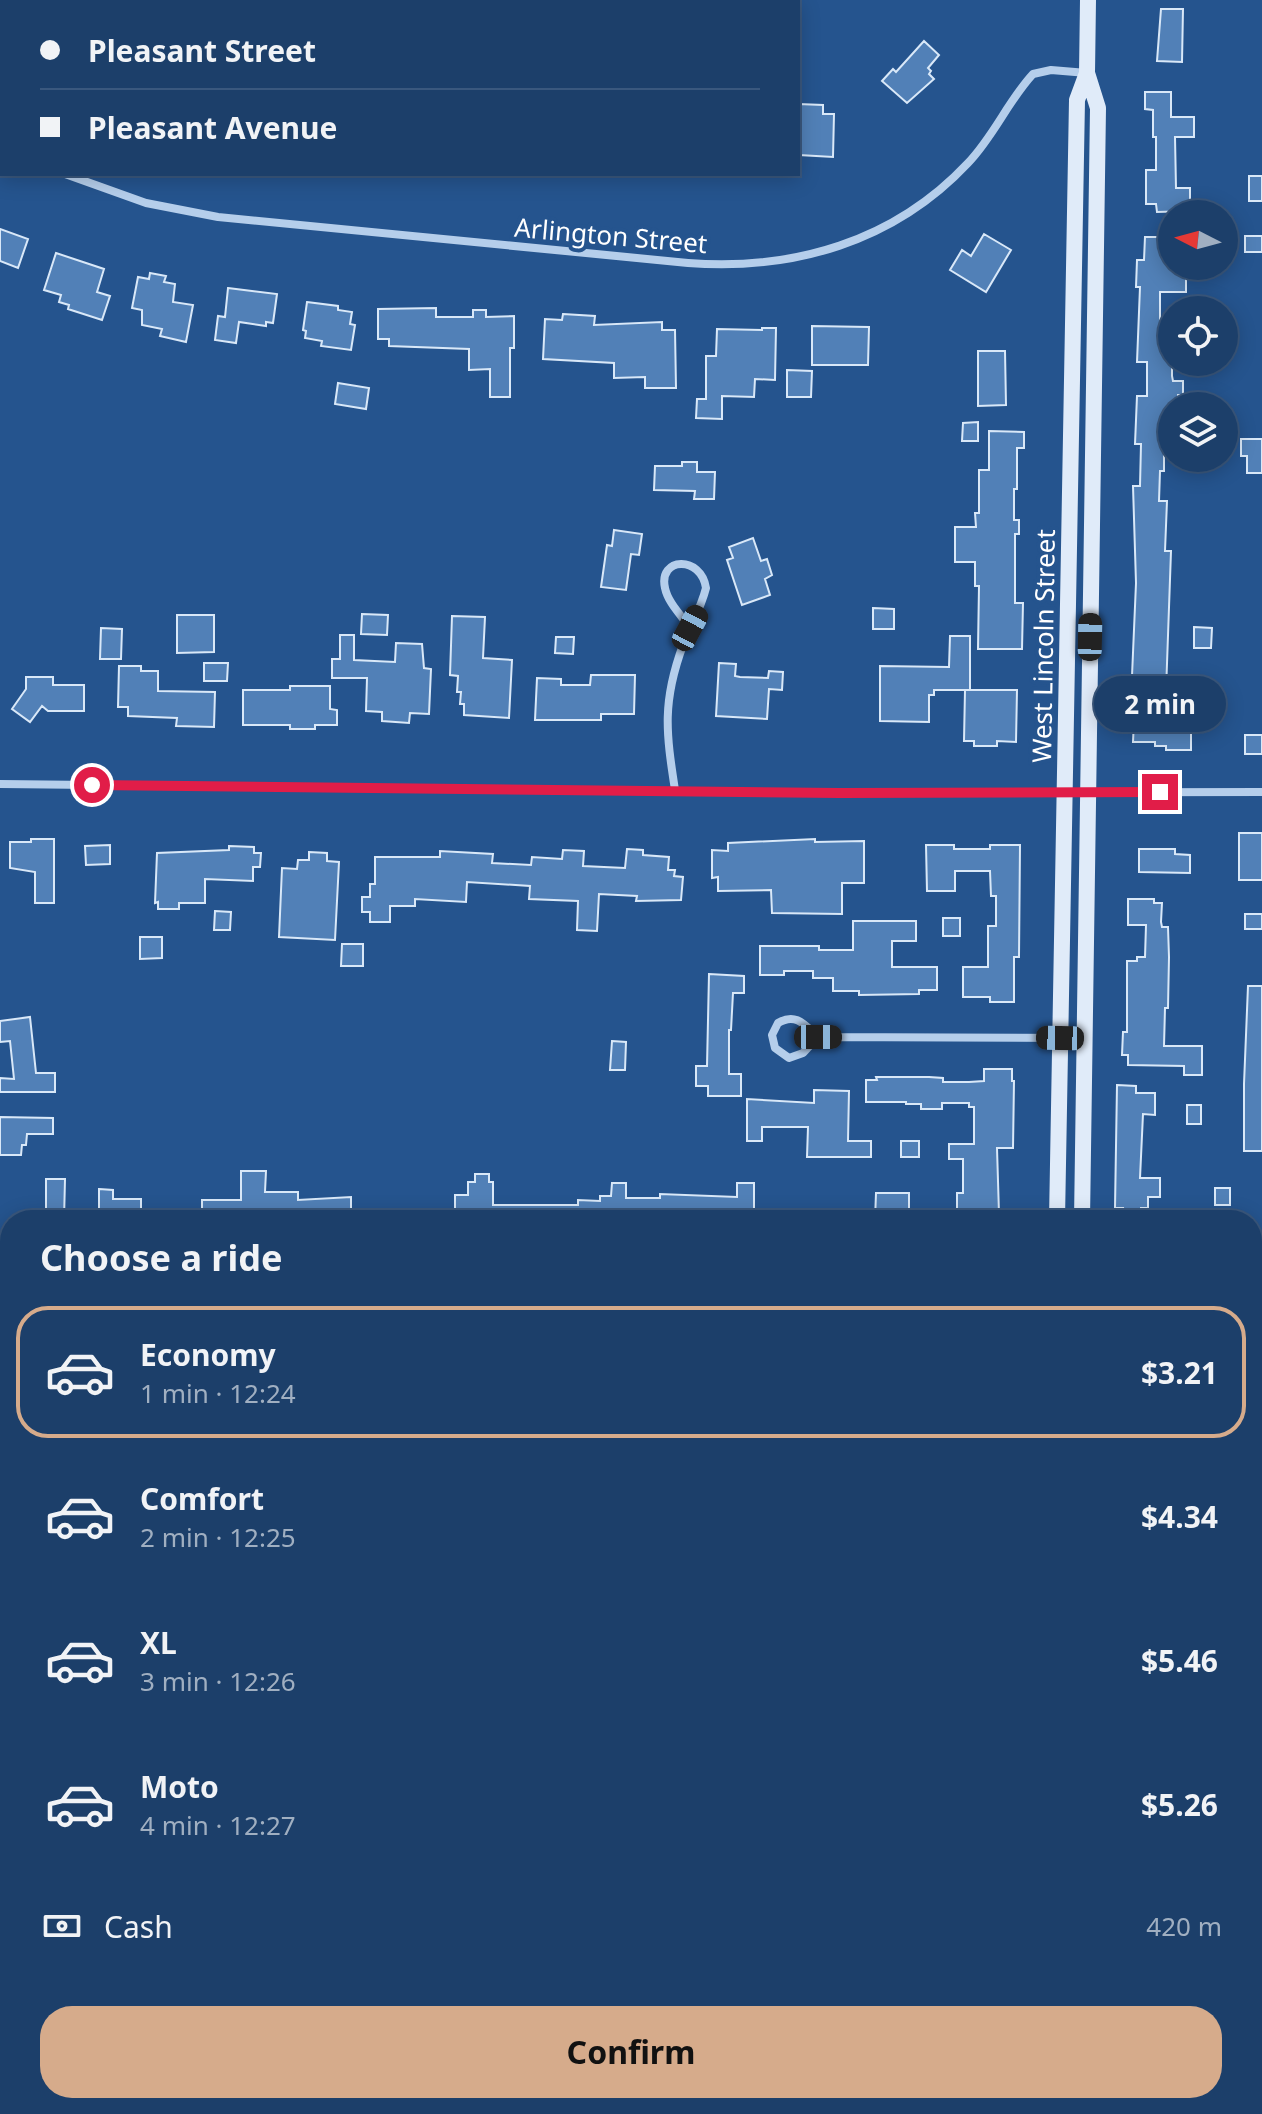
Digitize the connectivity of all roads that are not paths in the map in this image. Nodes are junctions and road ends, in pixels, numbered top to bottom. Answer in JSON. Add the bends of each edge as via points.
{"nodes":[{"id":1,"x":1088,"y":0,"type":"edge"},
{"id":2,"x":1087,"y":73,"type":"junction"},
{"id":3,"x":71,"y":176,"type":"edge"},
{"id":4,"x":1071,"y":410,"type":"junction"},
{"id":5,"x":1093,"y":411,"type":"junction"},
{"id":6,"x":690,"y":628,"type":"junction"},
{"id":7,"x":0,"y":784,"type":"edge"},
{"id":8,"x":675,"y":790,"type":"junction"},
{"id":9,"x":1065,"y":791,"type":"junction"},
{"id":10,"x":1090,"y":791,"type":"junction"},
{"id":11,"x":1262,"y":792,"type":"edge"},
{"id":12,"x":818,"y":1037,"type":"junction"},
{"id":13,"x":1060,"y":1038,"type":"junction"},
{"id":14,"x":1084,"y":1038,"type":"junction"},
{"id":15,"x":1057,"y":1210,"type":"edge"},
{"id":16,"x":1082,"y":1210,"type":"edge"}],
"edges":[{"from":1,"to":2,"type":"street","name":"West Lincoln Street"},
{"from":2,"to":3,"type":"street","name":"Arlington Street","via":[[1033,74],[969,162],[907,213],[820,253],[753,265],[218,217],[146,203]]},
{"from":2,"to":4,"type":"street","name":"West Lincoln Street","via":[[1077,100]]},
{"from":2,"to":5,"type":"street","name":"West Lincoln Street","via":[[1098,108]]},
{"from":4,"to":5,"type":"street"},
{"from":4,"to":9,"type":"street","name":"West Lincoln Street"},
{"from":5,"to":10,"type":"street","name":"West Lincoln Street"},
{"from":6,"to":6,"type":"street","via":[[705,580],[694,566],[678,564],[666,574],[665,591]]},
{"from":6,"to":8,"type":"street","via":[[667,708]]},
{"from":7,"to":8,"type":"street"},
{"from":8,"to":9,"type":"street"},
{"from":9,"to":10,"type":"street"},
{"from":9,"to":13,"type":"street","name":"West Lincoln Street"},
{"from":10,"to":11,"type":"street"},
{"from":10,"to":14,"type":"street","name":"West Lincoln Street"},
{"from":12,"to":12,"type":"street","via":[[803,1053],[789,1058],[775,1048],[772,1035],[778,1023],[793,1018]]},
{"from":12,"to":13,"type":"street"},
{"from":13,"to":14,"type":"street"},
{"from":13,"to":15,"type":"street","name":"West Lincoln Street"},
{"from":14,"to":16,"type":"street","name":"West Lincoln Street"}]}
